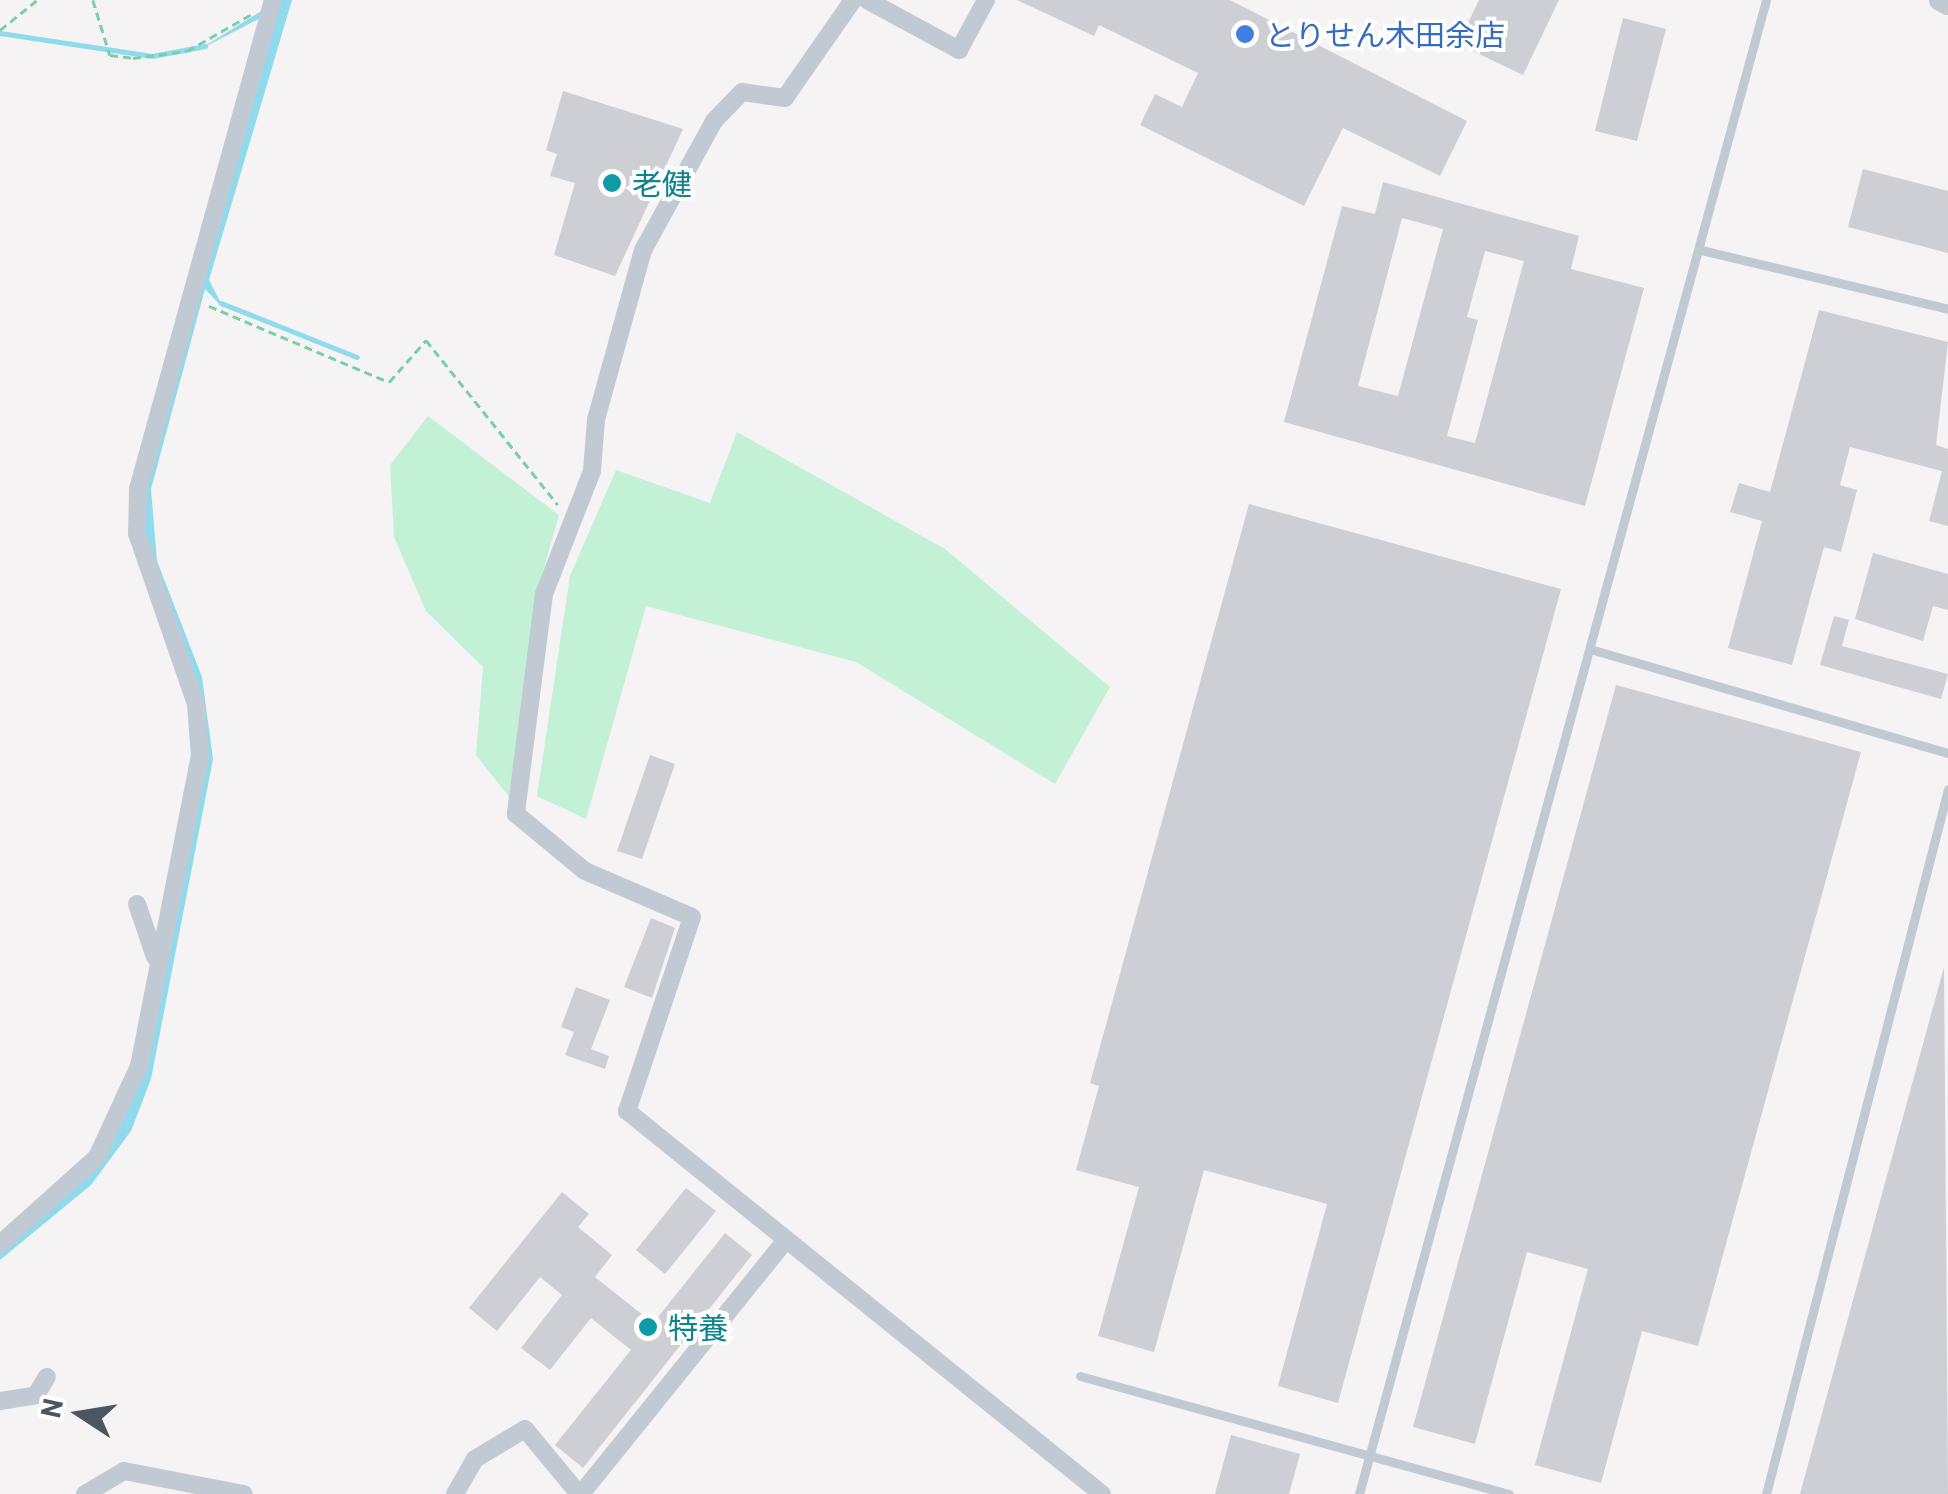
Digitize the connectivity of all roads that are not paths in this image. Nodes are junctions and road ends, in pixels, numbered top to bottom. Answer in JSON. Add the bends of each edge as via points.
{"nodes":[{"id":1,"x":853,"y":0,"type":"edge"},
{"id":2,"x":868,"y":0,"type":"edge"},
{"id":3,"x":986,"y":0,"type":"edge"},
{"id":4,"x":1766,"y":0,"type":"edge"},
{"id":5,"x":1940,"y":0,"type":"edge"},
{"id":6,"x":271,"y":2,"type":"edge"},
{"id":7,"x":1948,"y":4,"type":"edge"},
{"id":8,"x":1701,"y":250,"type":"junction"},
{"id":9,"x":1948,"y":309,"type":"edge"},
{"id":10,"x":1590,"y":649,"type":"junction"},
{"id":11,"x":1948,"y":753,"type":"edge"},
{"id":12,"x":1948,"y":789,"type":"edge"},
{"id":13,"x":137,"y":904,"type":"dead end"},
{"id":14,"x":158,"y":972,"type":"junction"},
{"id":15,"x":784,"y":1242,"type":"junction"},
{"id":16,"x":0,"y":1244,"type":"edge"},
{"id":17,"x":1080,"y":1376,"type":"dead end"},
{"id":18,"x":48,"y":1377,"type":"dead end"},
{"id":19,"x":0,"y":1401,"type":"edge"},
{"id":20,"x":1368,"y":1456,"type":"junction"},
{"id":21,"x":85,"y":1494,"type":"edge"},
{"id":22,"x":244,"y":1494,"type":"edge"},
{"id":23,"x":455,"y":1494,"type":"edge"},
{"id":24,"x":580,"y":1494,"type":"edge"},
{"id":25,"x":1102,"y":1494,"type":"edge"},
{"id":26,"x":1358,"y":1494,"type":"edge"},
{"id":27,"x":1509,"y":1494,"type":"edge"},
{"id":28,"x":1766,"y":1494,"type":"edge"}],
"edges":[{"from":1,"to":15,"type":"street","via":[[785,98],[742,92],[714,121],[638,264],[596,420],[592,472],[568,518],[544,594],[516,814],[585,871],[692,917],[628,1111]]},
{"from":2,"to":3,"type":"street","via":[[959,50]]},
{"from":4,"to":8,"type":"lane"},
{"from":5,"to":7,"type":"street"},
{"from":6,"to":14,"type":"street","via":[[136,512],[200,730]]},
{"from":8,"to":9,"type":"lane"},
{"from":8,"to":10,"type":"lane"},
{"from":10,"to":11,"type":"lane"},
{"from":10,"to":20,"type":"lane"},
{"from":12,"to":28,"type":"lane"},
{"from":13,"to":14,"type":"street"},
{"from":14,"to":16,"type":"street","via":[[139,1066],[112,1134],[83,1174]]},
{"from":15,"to":24,"type":"street"},
{"from":15,"to":25,"type":"street"},
{"from":17,"to":20,"type":"lane"},
{"from":18,"to":19,"type":"street","via":[[36,1395]]},
{"from":20,"to":26,"type":"lane"},
{"from":20,"to":27,"type":"lane"},
{"from":21,"to":22,"type":"street","via":[[124,1471]]},
{"from":23,"to":24,"type":"street","via":[[475,1459],[525,1430]]}]}
